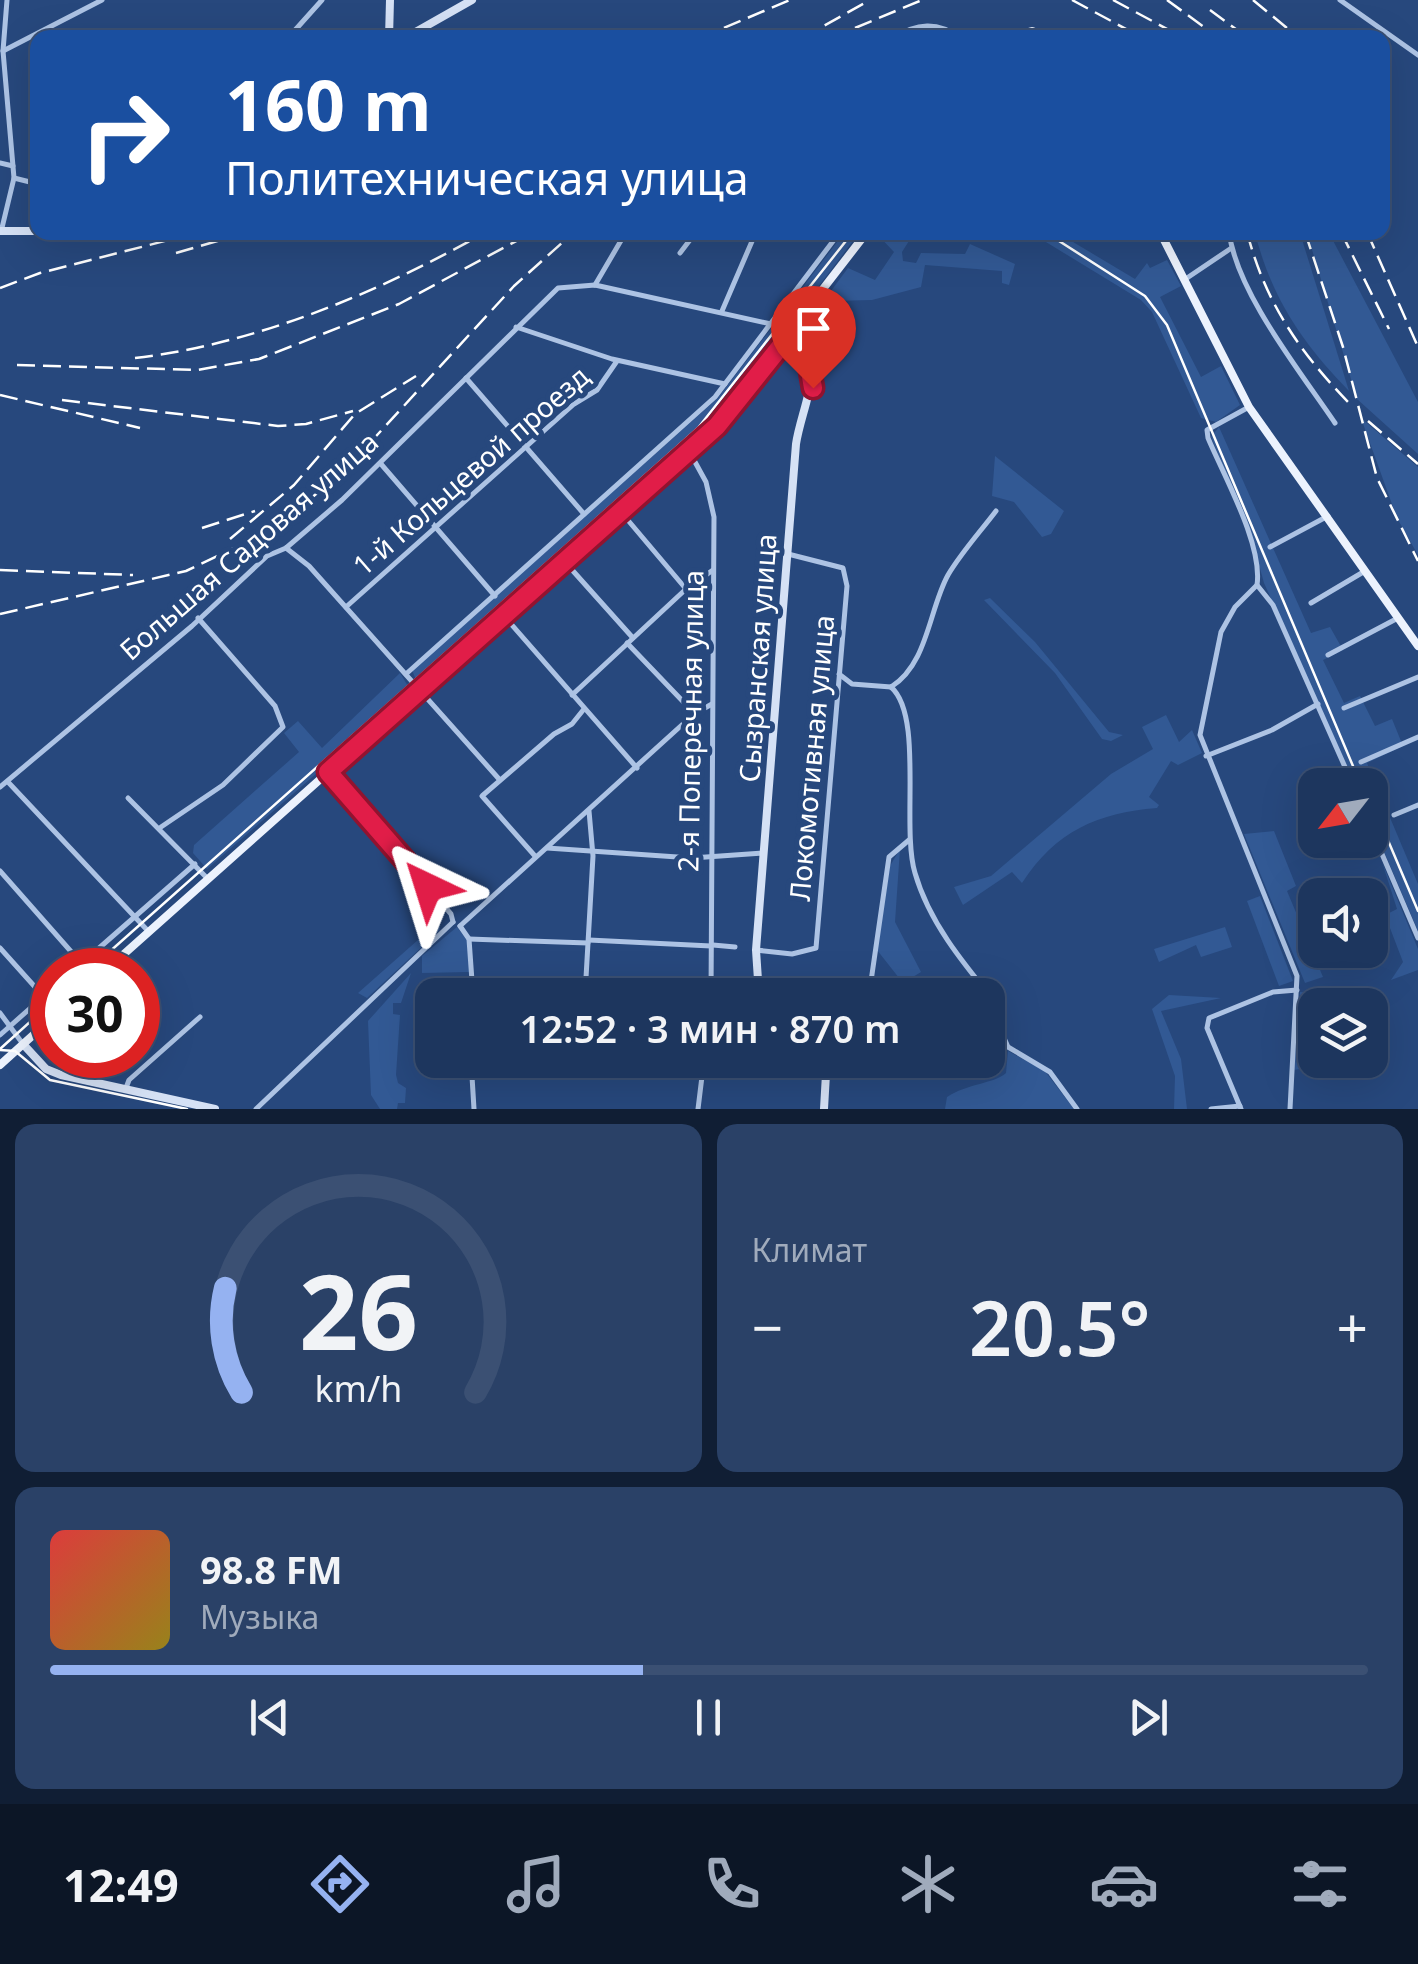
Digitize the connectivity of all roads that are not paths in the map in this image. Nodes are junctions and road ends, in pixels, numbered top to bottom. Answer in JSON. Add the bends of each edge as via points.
{"nodes":[{"id":1,"x":7,"y":0,"type":"edge"},
{"id":2,"x":102,"y":0,"type":"edge"},
{"id":3,"x":322,"y":0,"type":"edge"},
{"id":4,"x":390,"y":0,"type":"edge"},
{"id":5,"x":472,"y":0,"type":"edge"},
{"id":6,"x":1340,"y":0,"type":"edge"},
{"id":7,"x":44,"y":30,"type":"edge"},
{"id":8,"x":295,"y":30,"type":"edge"},
{"id":9,"x":388,"y":30,"type":"edge"},
{"id":10,"x":420,"y":30,"type":"edge"},
{"id":11,"x":910,"y":30,"type":"edge"},
{"id":12,"x":947,"y":30,"type":"edge"},
{"id":13,"x":1383,"y":30,"type":"edge"},
{"id":14,"x":1390,"y":35,"type":"edge"},
{"id":15,"x":30,"y":37,"type":"edge"},
{"id":16,"x":3,"y":51,"type":"junction"},
{"id":17,"x":1418,"y":55,"type":"edge"},
{"id":18,"x":0,"y":163,"type":"edge"},
{"id":19,"x":13,"y":166,"type":"junction"},
{"id":20,"x":14,"y":178,"type":"junction"},
{"id":21,"x":30,"y":182,"type":"edge"},
{"id":22,"x":30,"y":231,"type":"edge"},
{"id":23,"x":0,"y":232,"type":"edge"},
{"id":24,"x":621,"y":240,"type":"edge"},
{"id":25,"x":690,"y":240,"type":"edge"},
{"id":26,"x":753,"y":240,"type":"edge"},
{"id":27,"x":834,"y":240,"type":"edge"},
{"id":28,"x":861,"y":240,"type":"edge"},
{"id":29,"x":1164,"y":240,"type":"edge"},
{"id":30,"x":1229,"y":240,"type":"edge"},
{"id":31,"x":1230,"y":249,"type":"junction"},
{"id":32,"x":680,"y":252,"type":"dead end"},
{"id":33,"x":1184,"y":280,"type":"junction"},
{"id":34,"x":595,"y":285,"type":"junction"},
{"id":35,"x":722,"y":311,"type":"junction"},
{"id":36,"x":772,"y":324,"type":"junction"},
{"id":37,"x":516,"y":327,"type":"junction"},
{"id":38,"x":792,"y":332,"type":"junction"},
{"id":39,"x":617,"y":361,"type":"junction"},
{"id":40,"x":466,"y":378,"type":"junction"},
{"id":41,"x":726,"y":384,"type":"junction"},
{"id":42,"x":1250,"y":407,"type":"junction"},
{"id":43,"x":1335,"y":423,"type":"dead end"},
{"id":44,"x":523,"y":449,"type":"junction"},
{"id":45,"x":688,"y":451,"type":"junction"},
{"id":46,"x":381,"y":464,"type":"junction"},
{"id":47,"x":996,"y":511,"type":"dead end"},
{"id":48,"x":621,"y":512,"type":"junction"},
{"id":49,"x":584,"y":514,"type":"junction"},
{"id":50,"x":1328,"y":516,"type":"junction"},
{"id":51,"x":435,"y":528,"type":"junction"},
{"id":52,"x":1270,"y":546,"type":"dead end"},
{"id":53,"x":286,"y":548,"type":"junction"},
{"id":54,"x":788,"y":554,"type":"junction"},
{"id":55,"x":565,"y":562,"type":"junction"},
{"id":56,"x":713,"y":570,"type":"junction"},
{"id":57,"x":1366,"y":571,"type":"junction"},
{"id":58,"x":1257,"y":585,"type":"junction"},
{"id":59,"x":686,"y":589,"type":"junction"},
{"id":60,"x":495,"y":596,"type":"junction"},
{"id":61,"x":1312,"y":603,"type":"dead end"},
{"id":62,"x":346,"y":607,"type":"junction"},
{"id":63,"x":504,"y":615,"type":"junction"},
{"id":64,"x":198,"y":618,"type":"junction"},
{"id":65,"x":1398,"y":618,"type":"junction"},
{"id":66,"x":630,"y":640,"type":"junction"},
{"id":67,"x":1418,"y":646,"type":"edge"},
{"id":68,"x":1328,"y":655,"type":"dead end"},
{"id":69,"x":406,"y":674,"type":"junction"},
{"id":70,"x":840,"y":674,"type":"junction"},
{"id":71,"x":1418,"y":677,"type":"edge"},
{"id":72,"x":891,"y":687,"type":"junction"},
{"id":73,"x":420,"y":690,"type":"junction"},
{"id":74,"x":572,"y":695,"type":"junction"},
{"id":75,"x":712,"y":704,"type":"junction"},
{"id":76,"x":1318,"y":704,"type":"junction"},
{"id":77,"x":1344,"y":708,"type":"dead end"},
{"id":78,"x":584,"y":709,"type":"junction"},
{"id":79,"x":694,"y":714,"type":"junction"},
{"id":80,"x":1418,"y":737,"type":"edge"},
{"id":81,"x":1206,"y":756,"type":"junction"},
{"id":82,"x":1361,"y":762,"type":"dead end"},
{"id":83,"x":637,"y":768,"type":"junction"},
{"id":84,"x":1346,"y":768,"type":"edge"},
{"id":85,"x":328,"y":772,"type":"junction"},
{"id":86,"x":500,"y":779,"type":"junction"},
{"id":87,"x":8,"y":782,"type":"junction"},
{"id":88,"x":0,"y":787,"type":"edge"},
{"id":89,"x":128,"y":798,"type":"dead end"},
{"id":90,"x":1418,"y":804,"type":"edge"},
{"id":91,"x":589,"y":812,"type":"junction"},
{"id":92,"x":1394,"y":815,"type":"dead end"},
{"id":93,"x":160,"y":827,"type":"junction"},
{"id":94,"x":910,"y":840,"type":"junction"},
{"id":95,"x":547,"y":848,"type":"junction"},
{"id":96,"x":593,"y":852,"type":"junction"},
{"id":97,"x":766,"y":853,"type":"junction"},
{"id":98,"x":712,"y":855,"type":"junction"},
{"id":99,"x":536,"y":856,"type":"junction"},
{"id":100,"x":1384,"y":858,"type":"edge"},
{"id":101,"x":195,"y":864,"type":"junction"},
{"id":102,"x":0,"y":872,"type":"edge"},
{"id":103,"x":208,"y":879,"type":"junction"},
{"id":104,"x":136,"y":917,"type":"junction"},
{"id":105,"x":452,"y":922,"type":"junction"},
{"id":106,"x":460,"y":926,"type":"junction"},
{"id":107,"x":149,"y":932,"type":"junction"},
{"id":108,"x":1418,"y":938,"type":"edge"},
{"id":109,"x":468,"y":939,"type":"junction"},
{"id":110,"x":589,"y":942,"type":"junction"},
{"id":111,"x":711,"y":946,"type":"junction"},
{"id":112,"x":734,"y":947,"type":"dead end"},
{"id":113,"x":0,"y":948,"type":"edge"},
{"id":114,"x":68,"y":948,"type":"edge"},
{"id":115,"x":100,"y":948,"type":"edge"},
{"id":116,"x":131,"y":948,"type":"edge"},
{"id":117,"x":756,"y":950,"type":"junction"},
{"id":118,"x":471,"y":978,"type":"edge"},
{"id":119,"x":586,"y":978,"type":"edge"},
{"id":120,"x":710,"y":978,"type":"edge"},
{"id":121,"x":758,"y":978,"type":"edge"},
{"id":122,"x":871,"y":978,"type":"edge"},
{"id":123,"x":30,"y":981,"type":"edge"},
{"id":124,"x":1298,"y":990,"type":"junction"},
{"id":125,"x":30,"y":1009,"type":"edge"},
{"id":126,"x":0,"y":1013,"type":"edge"},
{"id":127,"x":200,"y":1017,"type":"dead end"},
{"id":128,"x":11,"y":1026,"type":"junction"},
{"id":129,"x":0,"y":1035,"type":"edge"},
{"id":130,"x":30,"y":1038,"type":"edge"},
{"id":131,"x":23,"y":1044,"type":"junction"},
{"id":132,"x":0,"y":1065,"type":"edge"},
{"id":133,"x":472,"y":1078,"type":"edge"},
{"id":134,"x":702,"y":1078,"type":"edge"},
{"id":135,"x":826,"y":1078,"type":"edge"},
{"id":136,"x":126,"y":1088,"type":"junction"},
{"id":137,"x":1240,"y":1107,"type":"edge"},
{"id":138,"x":215,"y":1109,"type":"edge"},
{"id":139,"x":256,"y":1109,"type":"edge"},
{"id":140,"x":474,"y":1109,"type":"edge"},
{"id":141,"x":698,"y":1109,"type":"edge"},
{"id":142,"x":824,"y":1109,"type":"edge"},
{"id":143,"x":1077,"y":1109,"type":"edge"},
{"id":144,"x":1211,"y":1109,"type":"edge"},
{"id":145,"x":1290,"y":1109,"type":"edge"}],
"edges":[{"from":1,"to":16,"type":"street"},
{"from":2,"to":7,"type":"street"},
{"from":3,"to":8,"type":"street"},
{"from":4,"to":9,"type":"street"},
{"from":5,"to":10,"type":"street"},
{"from":6,"to":13,"type":"street"},
{"from":11,"to":12,"type":"street"},
{"from":14,"to":17,"type":"street"},
{"from":15,"to":16,"type":"street"},
{"from":16,"to":19,"type":"street"},
{"from":18,"to":19,"type":"street"},
{"from":19,"to":20,"type":"street"},
{"from":20,"to":21,"type":"street"},
{"from":20,"to":23,"type":"street"},
{"from":22,"to":23,"type":"street"},
{"from":24,"to":34,"type":"street"},
{"from":25,"to":32,"type":"street"},
{"from":26,"to":35,"type":"street"},
{"from":27,"to":36,"type":"street"},
{"from":28,"to":38,"type":"main road"},
{"from":29,"to":33,"type":"main road"},
{"from":30,"to":31,"type":"street"},
{"from":31,"to":33,"type":"street"},
{"from":31,"to":43,"type":"street","via":[[1268,322]]},
{"from":33,"to":42,"type":"main road"},
{"from":34,"to":35,"type":"street"},
{"from":34,"to":37,"type":"street","name":"Большая Садовая улица","via":[[558,288]]},
{"from":35,"to":36,"type":"street"},
{"from":36,"to":41,"type":"street"},
{"from":37,"to":39,"type":"street"},
{"from":37,"to":40,"type":"street","name":"Большая Садовая улица"},
{"from":38,"to":45,"type":"main road","via":[[736,404]]},
{"from":38,"to":54,"type":"street","name":"Сызранская улица","via":[[806,348],[813,388],[796,444]]},
{"from":39,"to":41,"type":"street"},
{"from":39,"to":44,"type":"street","name":"1-й Кольцевой проезд","via":[[597,390]]},
{"from":40,"to":44,"type":"street"},
{"from":40,"to":46,"type":"street","name":"Большая Садовая улица"},
{"from":41,"to":49,"type":"street"},
{"from":42,"to":50,"type":"main road"},
{"from":42,"to":58,"type":"street","via":[[1206,432],[1248,533]]},
{"from":44,"to":49,"type":"street"},
{"from":44,"to":51,"type":"street","name":"1-й Кольцевой проезд"},
{"from":45,"to":48,"type":"main road"},
{"from":45,"to":56,"type":"street","name":"2-я Поперечная улица","via":[[712,502]]},
{"from":46,"to":51,"type":"street"},
{"from":46,"to":53,"type":"street","name":"Большая Садовая улица"},
{"from":47,"to":72,"type":"street","via":[[947,578],[904,678]]},
{"from":48,"to":55,"type":"main road"},
{"from":48,"to":59,"type":"street"},
{"from":49,"to":60,"type":"street"},
{"from":50,"to":52,"type":"street"},
{"from":50,"to":57,"type":"main road"},
{"from":51,"to":60,"type":"street"},
{"from":51,"to":62,"type":"street","name":"1-й Кольцевой проезд"},
{"from":53,"to":62,"type":"street"},
{"from":53,"to":64,"type":"street","name":"Большая Садовая улица","via":[[267,556]]},
{"from":54,"to":70,"type":"street","name":"Локомотивная улица","via":[[843,568]]},
{"from":54,"to":97,"type":"street","name":"Сызранская улица"},
{"from":55,"to":63,"type":"main road"},
{"from":55,"to":66,"type":"street"},
{"from":56,"to":59,"type":"street"},
{"from":56,"to":75,"type":"street","name":"2-я Поперечная улица"},
{"from":57,"to":61,"type":"street"},
{"from":57,"to":65,"type":"main road"},
{"from":58,"to":76,"type":"street","via":[[1274,604]]},
{"from":58,"to":81,"type":"street","via":[[1221,632],[1200,728]]},
{"from":59,"to":66,"type":"street"},
{"from":60,"to":69,"type":"street"},
{"from":62,"to":69,"type":"street"},
{"from":63,"to":73,"type":"main road"},
{"from":63,"to":74,"type":"street"},
{"from":64,"to":87,"type":"street","name":"Большая Садовая улица"},
{"from":64,"to":93,"type":"street","via":[[275,706],[282,732],[223,785]]},
{"from":65,"to":67,"type":"main road"},
{"from":65,"to":68,"type":"street"},
{"from":66,"to":74,"type":"street"},
{"from":66,"to":79,"type":"street"},
{"from":69,"to":73,"type":"street"},
{"from":70,"to":72,"type":"street","via":[[852,684]]},
{"from":70,"to":117,"type":"street","name":"Локомотивная улица","via":[[813,952]]},
{"from":71,"to":77,"type":"street"},
{"from":72,"to":94,"type":"street","via":[[905,706]]},
{"from":73,"to":85,"type":"main road"},
{"from":73,"to":86,"type":"street"},
{"from":74,"to":78,"type":"street"},
{"from":75,"to":79,"type":"street"},
{"from":75,"to":98,"type":"street","name":"2-я Поперечная улица"},
{"from":76,"to":81,"type":"street"},
{"from":76,"to":84,"type":"street"},
{"from":78,"to":83,"type":"street"},
{"from":78,"to":86,"type":"street"},
{"from":79,"to":83,"type":"street"},
{"from":80,"to":82,"type":"street"},
{"from":81,"to":124,"type":"street"},
{"from":83,"to":91,"type":"street"},
{"from":85,"to":103,"type":"main road"},
{"from":85,"to":105,"type":"street"},
{"from":86,"to":99,"type":"street","via":[[482,796]]},
{"from":87,"to":88,"type":"street","name":"Большая Садовая улица"},
{"from":87,"to":104,"type":"street"},
{"from":89,"to":93,"type":"street"},
{"from":90,"to":92,"type":"street"},
{"from":91,"to":95,"type":"street"},
{"from":91,"to":96,"type":"street"},
{"from":93,"to":101,"type":"street"},
{"from":94,"to":122,"type":"street","via":[[889,857]]},
{"from":94,"to":143,"type":"street","via":[[924,898],[959,959],[995,1002],[1008,1047],[1050,1072]]},
{"from":95,"to":96,"type":"street"},
{"from":95,"to":99,"type":"street"},
{"from":96,"to":98,"type":"street"},
{"from":96,"to":110,"type":"street"},
{"from":97,"to":98,"type":"street"},
{"from":97,"to":117,"type":"street","name":"Сызранская улица"},
{"from":98,"to":111,"type":"street","name":"2-я Поперечная улица"},
{"from":99,"to":106,"type":"street"},
{"from":100,"to":108,"type":"street"},
{"from":101,"to":103,"type":"street"},
{"from":101,"to":104,"type":"street"},
{"from":102,"to":114,"type":"street"},
{"from":103,"to":107,"type":"main road"},
{"from":104,"to":107,"type":"street"},
{"from":104,"to":115,"type":"street"},
{"from":105,"to":106,"type":"street"},
{"from":105,"to":139,"type":"street"},
{"from":106,"to":109,"type":"street"},
{"from":107,"to":116,"type":"main road"},
{"from":109,"to":110,"type":"street"},
{"from":109,"to":118,"type":"street"},
{"from":110,"to":111,"type":"street"},
{"from":110,"to":119,"type":"street"},
{"from":111,"to":112,"type":"street"},
{"from":111,"to":120,"type":"street","name":"2-я Поперечная улица"},
{"from":113,"to":123,"type":"street"},
{"from":117,"to":121,"type":"street","name":"Сызранская улица"},
{"from":124,"to":137,"type":"street","via":[[1273,992],[1209,1018]]},
{"from":124,"to":145,"type":"street"},
{"from":125,"to":128,"type":"street"},
{"from":126,"to":128,"type":"street"},
{"from":127,"to":136,"type":"street"},
{"from":128,"to":129,"type":"street"},
{"from":128,"to":131,"type":"street"},
{"from":130,"to":131,"type":"main road"},
{"from":131,"to":132,"type":"main road"},
{"from":131,"to":136,"type":"street","via":[[46,1069]]},
{"from":133,"to":140,"type":"street"},
{"from":134,"to":141,"type":"street"},
{"from":135,"to":142,"type":"street"},
{"from":136,"to":138,"type":"street"},
{"from":137,"to":144,"type":"street"}]}
